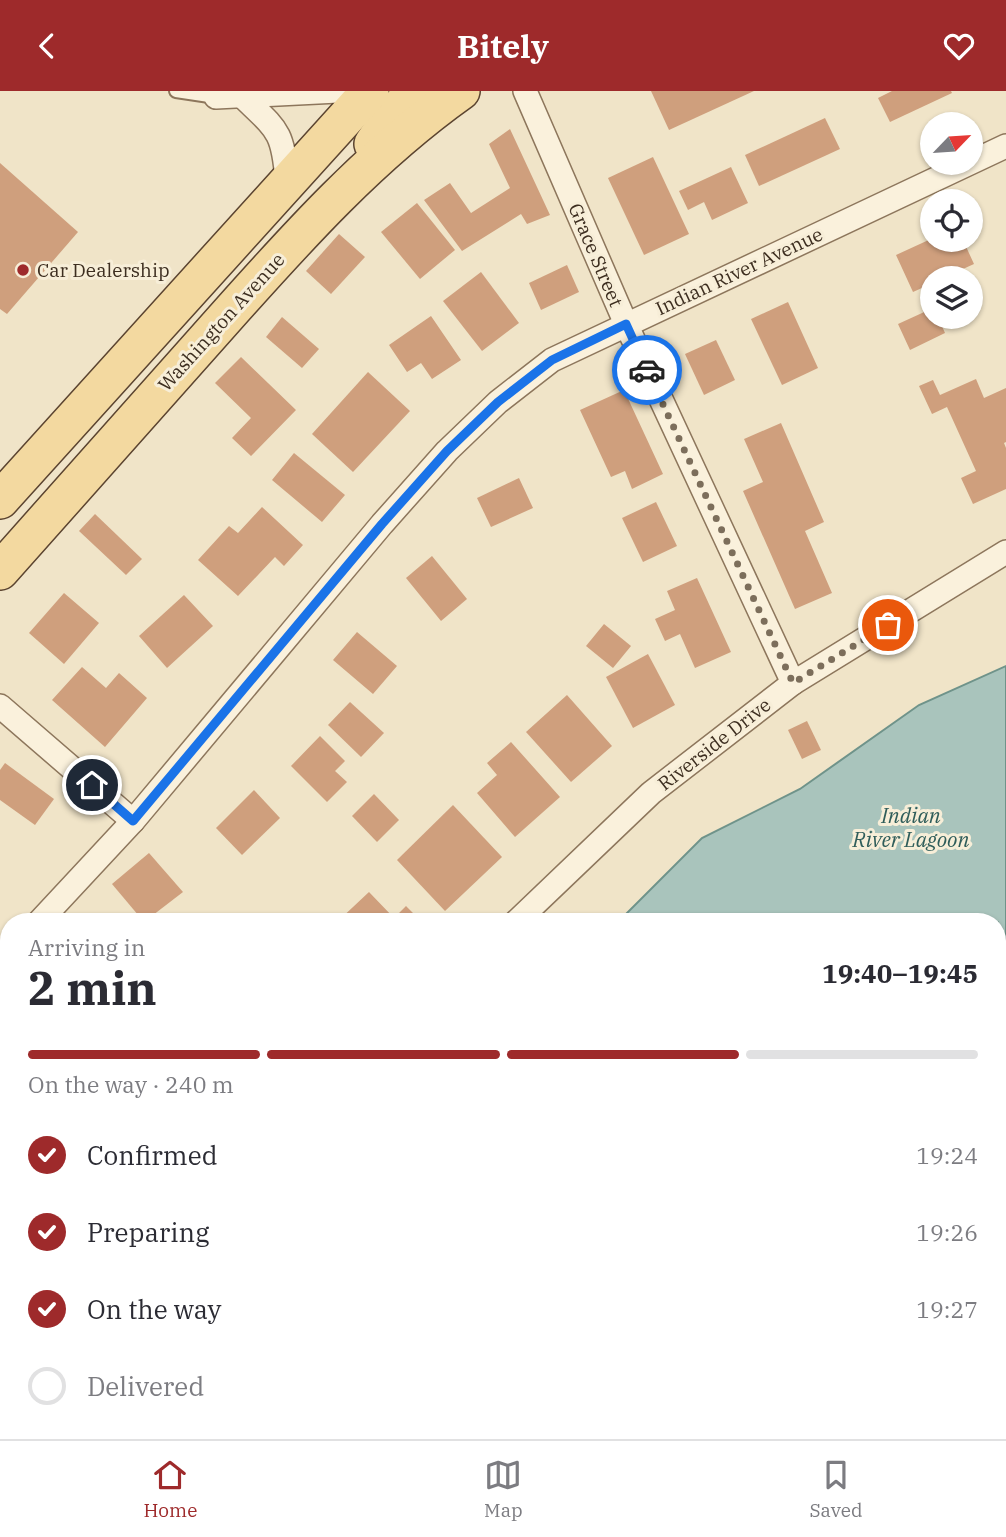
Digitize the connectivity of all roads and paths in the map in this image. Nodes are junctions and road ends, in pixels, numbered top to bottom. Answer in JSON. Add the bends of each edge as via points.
{"nodes":[{"id":1,"x":176,"y":91,"type":"edge"},
{"id":2,"x":338,"y":91,"type":"edge"},
{"id":3,"x":370,"y":91,"type":"edge"},
{"id":4,"x":414,"y":91,"type":"edge"},
{"id":5,"x":461,"y":91,"type":"edge"},
{"id":6,"x":525,"y":91,"type":"edge"},
{"id":7,"x":242,"y":96,"type":"junction"},
{"id":8,"x":216,"y":97,"type":"joint"},
{"id":9,"x":1006,"y":146,"type":"edge"},
{"id":10,"x":287,"y":180,"type":"junction"},
{"id":11,"x":346,"y":186,"type":"junction"},
{"id":12,"x":178,"y":302,"type":"junction"},
{"id":13,"x":626,"y":324,"type":"junction"},
{"id":14,"x":212,"y":332,"type":"junction"},
{"id":15,"x":0,"y":500,"type":"edge"},
{"id":16,"x":1006,"y":552,"type":"edge"},
{"id":17,"x":0,"y":571,"type":"edge"},
{"id":18,"x":793,"y":683,"type":"junction"},
{"id":19,"x":0,"y":706,"type":"edge"},
{"id":20,"x":133,"y":821,"type":"junction"},
{"id":21,"x":47,"y":913,"type":"edge"},
{"id":22,"x":525,"y":913,"type":"edge"}],
"edges":[{"from":1,"to":8,"type":"lane"},
{"from":2,"to":7,"type":"street"},
{"from":3,"to":10,"type":"main road"},
{"from":4,"to":11,"type":"main road"},
{"from":5,"to":11,"type":"main road","name":"Washington Avenue"},
{"from":6,"to":13,"type":"street","name":"Grace Street"},
{"from":7,"to":8,"type":"street"},
{"from":7,"to":10,"type":"street","via":[[280,135]]},
{"from":9,"to":13,"type":"street","name":"Indian River Avenue"},
{"from":10,"to":12,"type":"main road"},
{"from":11,"to":14,"type":"main road","name":"Washington Avenue"},
{"from":12,"to":14,"type":"street"},
{"from":12,"to":15,"type":"main road"},
{"from":13,"to":18,"type":"street","name":"Grace Street"},
{"from":13,"to":20,"type":"street","name":"Indian River Avenue","via":[[552,360],[498,402],[447,451]]},
{"from":14,"to":17,"type":"main road","name":"Washington Avenue"},
{"from":16,"to":18,"type":"street","name":"Riverside Drive"},
{"from":18,"to":22,"type":"street","name":"Riverside Drive","via":[[651,793]]},
{"from":19,"to":20,"type":"street"},
{"from":20,"to":21,"type":"street","name":"Indian River Avenue"}]}
